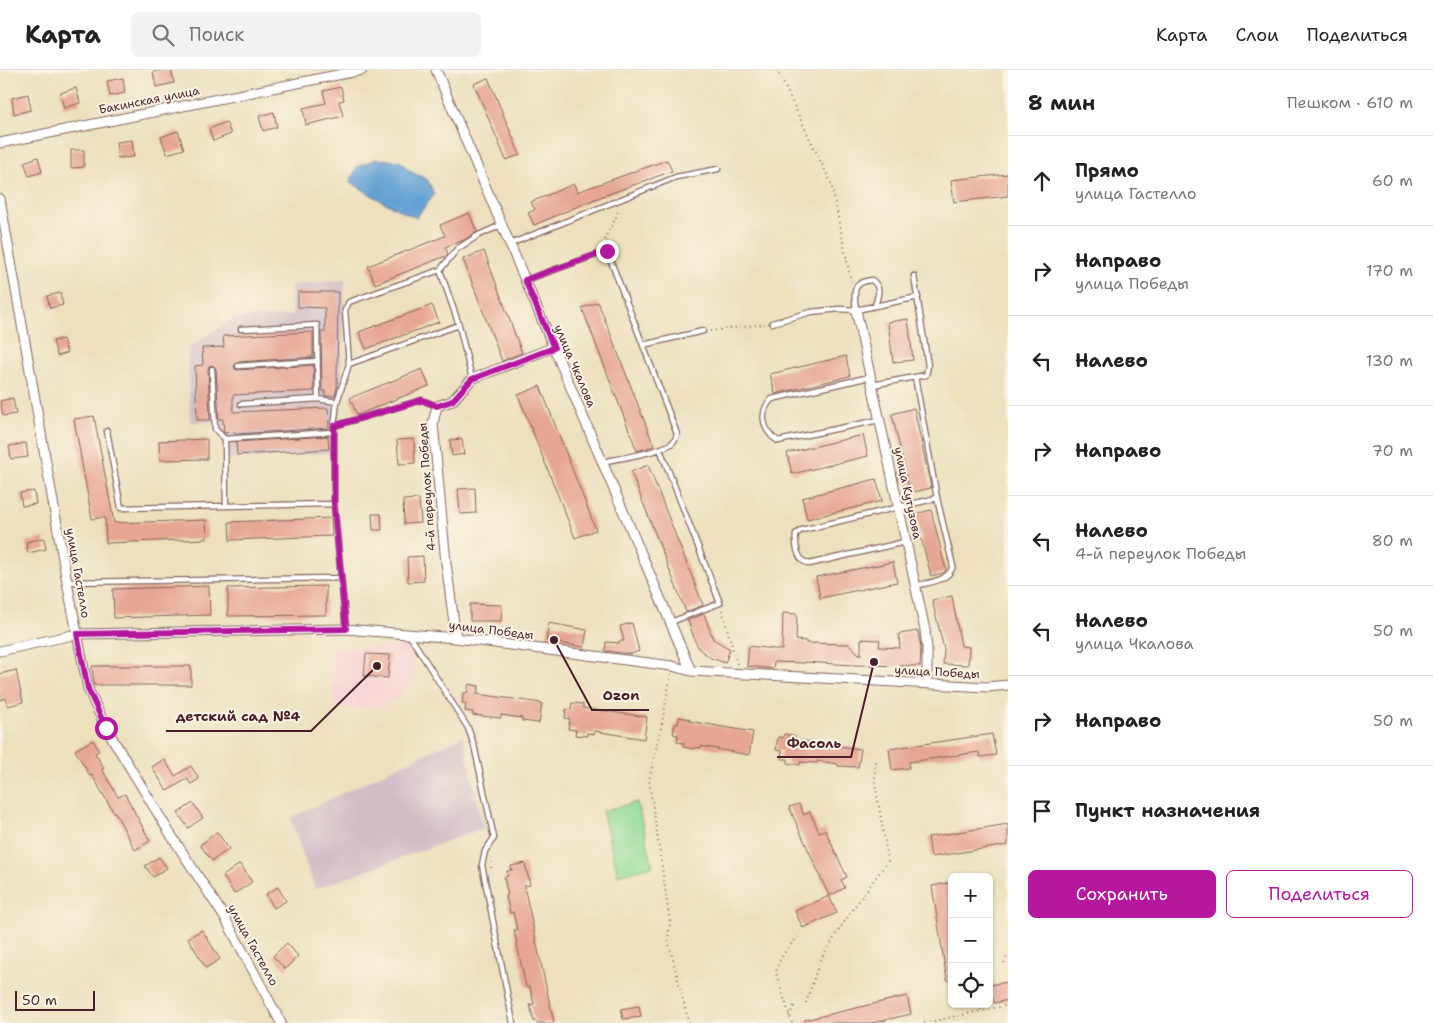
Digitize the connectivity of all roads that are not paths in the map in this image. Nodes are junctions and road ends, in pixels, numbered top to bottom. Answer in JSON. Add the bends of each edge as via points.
{"nodes":[{"id":1,"x":362,"y":70,"type":"edge"},
{"id":2,"x":436,"y":70,"type":"edge"},
{"id":3,"x":0,"y":143,"type":"edge"},
{"id":4,"x":718,"y":169,"type":"dead end"},
{"id":5,"x":0,"y":199,"type":"edge"},
{"id":6,"x":501,"y":225,"type":"junction"},
{"id":7,"x":510,"y":244,"type":"junction"},
{"id":8,"x":440,"y":270,"type":"junction"},
{"id":9,"x":914,"y":276,"type":"dead end"},
{"id":10,"x":525,"y":280,"type":"junction"},
{"id":11,"x":918,"y":297,"type":"junction"},
{"id":12,"x":876,"y":306,"type":"junction"},
{"id":13,"x":856,"y":310,"type":"junction"},
{"id":14,"x":772,"y":323,"type":"road end"},
{"id":15,"x":459,"y":324,"type":"junction"},
{"id":16,"x":241,"y":329,"type":"dead end"},
{"id":17,"x":703,"y":331,"type":"road end"},
{"id":18,"x":643,"y":345,"type":"junction"},
{"id":19,"x":554,"y":348,"type":"junction"},
{"id":20,"x":318,"y":361,"type":"junction"},
{"id":21,"x":349,"y":364,"type":"junction"},
{"id":22,"x":238,"y":366,"type":"dead end"},
{"id":23,"x":212,"y":369,"type":"dead end"},
{"id":24,"x":915,"y":377,"type":"junction"},
{"id":25,"x":472,"y":379,"type":"junction"},
{"id":26,"x":871,"y":381,"type":"junction"},
{"id":27,"x":318,"y":399,"type":"junction"},
{"id":28,"x":337,"y":402,"type":"junction"},
{"id":29,"x":241,"y":404,"type":"dead end"},
{"id":30,"x":437,"y":406,"type":"junction"},
{"id":31,"x":879,"y":420,"type":"junction"},
{"id":32,"x":333,"y":429,"type":"junction"},
{"id":33,"x":107,"y":431,"type":"dead end"},
{"id":34,"x":225,"y":439,"type":"junction"},
{"id":35,"x":660,"y":449,"type":"junction"},
{"id":36,"x":602,"y":462,"type":"junction"},
{"id":37,"x":937,"y":498,"type":"junction"},
{"id":38,"x":334,"y":504,"type":"junction"},
{"id":39,"x":226,"y":506,"type":"junction"},
{"id":40,"x":897,"y":507,"type":"junction"},
{"id":41,"x":905,"y":542,"type":"junction"},
{"id":42,"x":340,"y":578,"type":"junction"},
{"id":43,"x":67,"y":582,"type":"junction"},
{"id":44,"x":915,"y":586,"type":"junction"},
{"id":45,"x":670,"y":622,"type":"junction"},
{"id":46,"x":346,"y":629,"type":"junction"},
{"id":47,"x":77,"y":634,"type":"junction"},
{"id":48,"x":409,"y":634,"type":"junction"},
{"id":49,"x":456,"y":638,"type":"junction"},
{"id":50,"x":0,"y":650,"type":"edge"},
{"id":51,"x":691,"y":671,"type":"junction"},
{"id":52,"x":927,"y":683,"type":"junction"},
{"id":53,"x":1008,"y":685,"type":"edge"},
{"id":54,"x":281,"y":1023,"type":"edge"},
{"id":55,"x":513,"y":1023,"type":"edge"}],
"edges":[{"from":1,"to":3,"type":"street","name":"Бакинская улица"},
{"from":2,"to":6,"type":"street","name":"улица Чкалова"},
{"from":4,"to":7,"type":"lane","via":[[676,177]]},
{"from":5,"to":43,"type":"street","name":"улица Гастелло"},
{"from":6,"to":7,"type":"street","name":"улица Чкалова"},
{"from":6,"to":8,"type":"lane","via":[[457,249]]},
{"from":7,"to":10,"type":"street","name":"улица Чкалова"},
{"from":8,"to":15,"type":"lane"},
{"from":8,"to":21,"type":"lane","via":[[349,302],[345,310]]},
{"from":9,"to":11,"type":"lane"},
{"from":10,"to":18,"type":"lane","via":[[607,251]]},
{"from":10,"to":19,"type":"street","name":"улица Чкалова"},
{"from":11,"to":12,"type":"lane"},
{"from":11,"to":24,"type":"lane","via":[[928,366],[926,375]]},
{"from":12,"to":13,"type":"lane"},
{"from":12,"to":13,"type":"lane","via":[[878,286],[872,280],[864,281],[854,292]]},
{"from":13,"to":14,"type":"lane","via":[[811,312]]},
{"from":13,"to":26,"type":"street","name":"улица Кутузова"},
{"from":15,"to":21,"type":"lane"},
{"from":15,"to":25,"type":"lane"},
{"from":16,"to":20,"type":"lane","via":[[317,325]]},
{"from":17,"to":18,"type":"lane"},
{"from":18,"to":35,"type":"lane","via":[[677,434],[672,444]]},
{"from":19,"to":25,"type":"street","name":"4-й переулок Победы"},
{"from":19,"to":36,"type":"street","name":"улица Чкалова"},
{"from":20,"to":22,"type":"lane"},
{"from":20,"to":27,"type":"lane"},
{"from":21,"to":28,"type":"lane"},
{"from":23,"to":34,"type":"lane","via":[[215,429]]},
{"from":24,"to":26,"type":"lane"},
{"from":24,"to":37,"type":"lane"},
{"from":25,"to":30,"type":"street","name":"4-й переулок Победы","via":[[452,401]]},
{"from":26,"to":31,"type":"street","name":"улица Кутузова"},
{"from":26,"to":31,"type":"lane","via":[[772,399],[766,404],[763,414],[765,426],[770,436],[778,441]]},
{"from":27,"to":28,"type":"lane"},
{"from":27,"to":29,"type":"lane"},
{"from":28,"to":32,"type":"lane"},
{"from":30,"to":32,"type":"lane","via":[[422,400]]},
{"from":30,"to":49,"type":"street","name":"4-й переулок Победы","via":[[433,423]]},
{"from":31,"to":40,"type":"street","name":"улица Кутузова"},
{"from":32,"to":34,"type":"lane"},
{"from":32,"to":38,"type":"lane"},
{"from":33,"to":39,"type":"lane","via":[[120,508]]},
{"from":34,"to":39,"type":"lane"},
{"from":35,"to":36,"type":"lane"},
{"from":35,"to":45,"type":"lane","via":[[720,603]]},
{"from":36,"to":45,"type":"street","name":"улица Чкалова"},
{"from":37,"to":40,"type":"lane"},
{"from":37,"to":44,"type":"lane","via":[[953,566],[945,578]]},
{"from":38,"to":39,"type":"lane"},
{"from":38,"to":42,"type":"lane"},
{"from":40,"to":41,"type":"street","name":"улица Кутузова"},
{"from":40,"to":41,"type":"lane","via":[[802,530],[796,534],[795,542],[800,558],[809,564]]},
{"from":41,"to":44,"type":"street","name":"улица Кутузова"},
{"from":42,"to":43,"type":"lane"},
{"from":42,"to":46,"type":"lane"},
{"from":43,"to":47,"type":"street","name":"улица Гастелло"},
{"from":44,"to":52,"type":"street","name":"улица Кутузова","via":[[927,648]]},
{"from":45,"to":51,"type":"street","name":"улица Чкалова"},
{"from":46,"to":47,"type":"street","name":"улица Победы"},
{"from":46,"to":48,"type":"street","name":"улица Победы"},
{"from":47,"to":50,"type":"street","name":"улица Победы"},
{"from":47,"to":54,"type":"street","name":"улица Гастелло","via":[[88,689],[106,728],[225,918]]},
{"from":48,"to":49,"type":"street","name":"улица Победы"},
{"from":48,"to":55,"type":"lane","via":[[468,728],[474,745],[494,838],[485,851],[482,865]]},
{"from":49,"to":51,"type":"street","name":"улица Победы"},
{"from":51,"to":52,"type":"street","name":"улица Победы"},
{"from":52,"to":53,"type":"street","name":"улица Победы","via":[[987,687]]}]}
